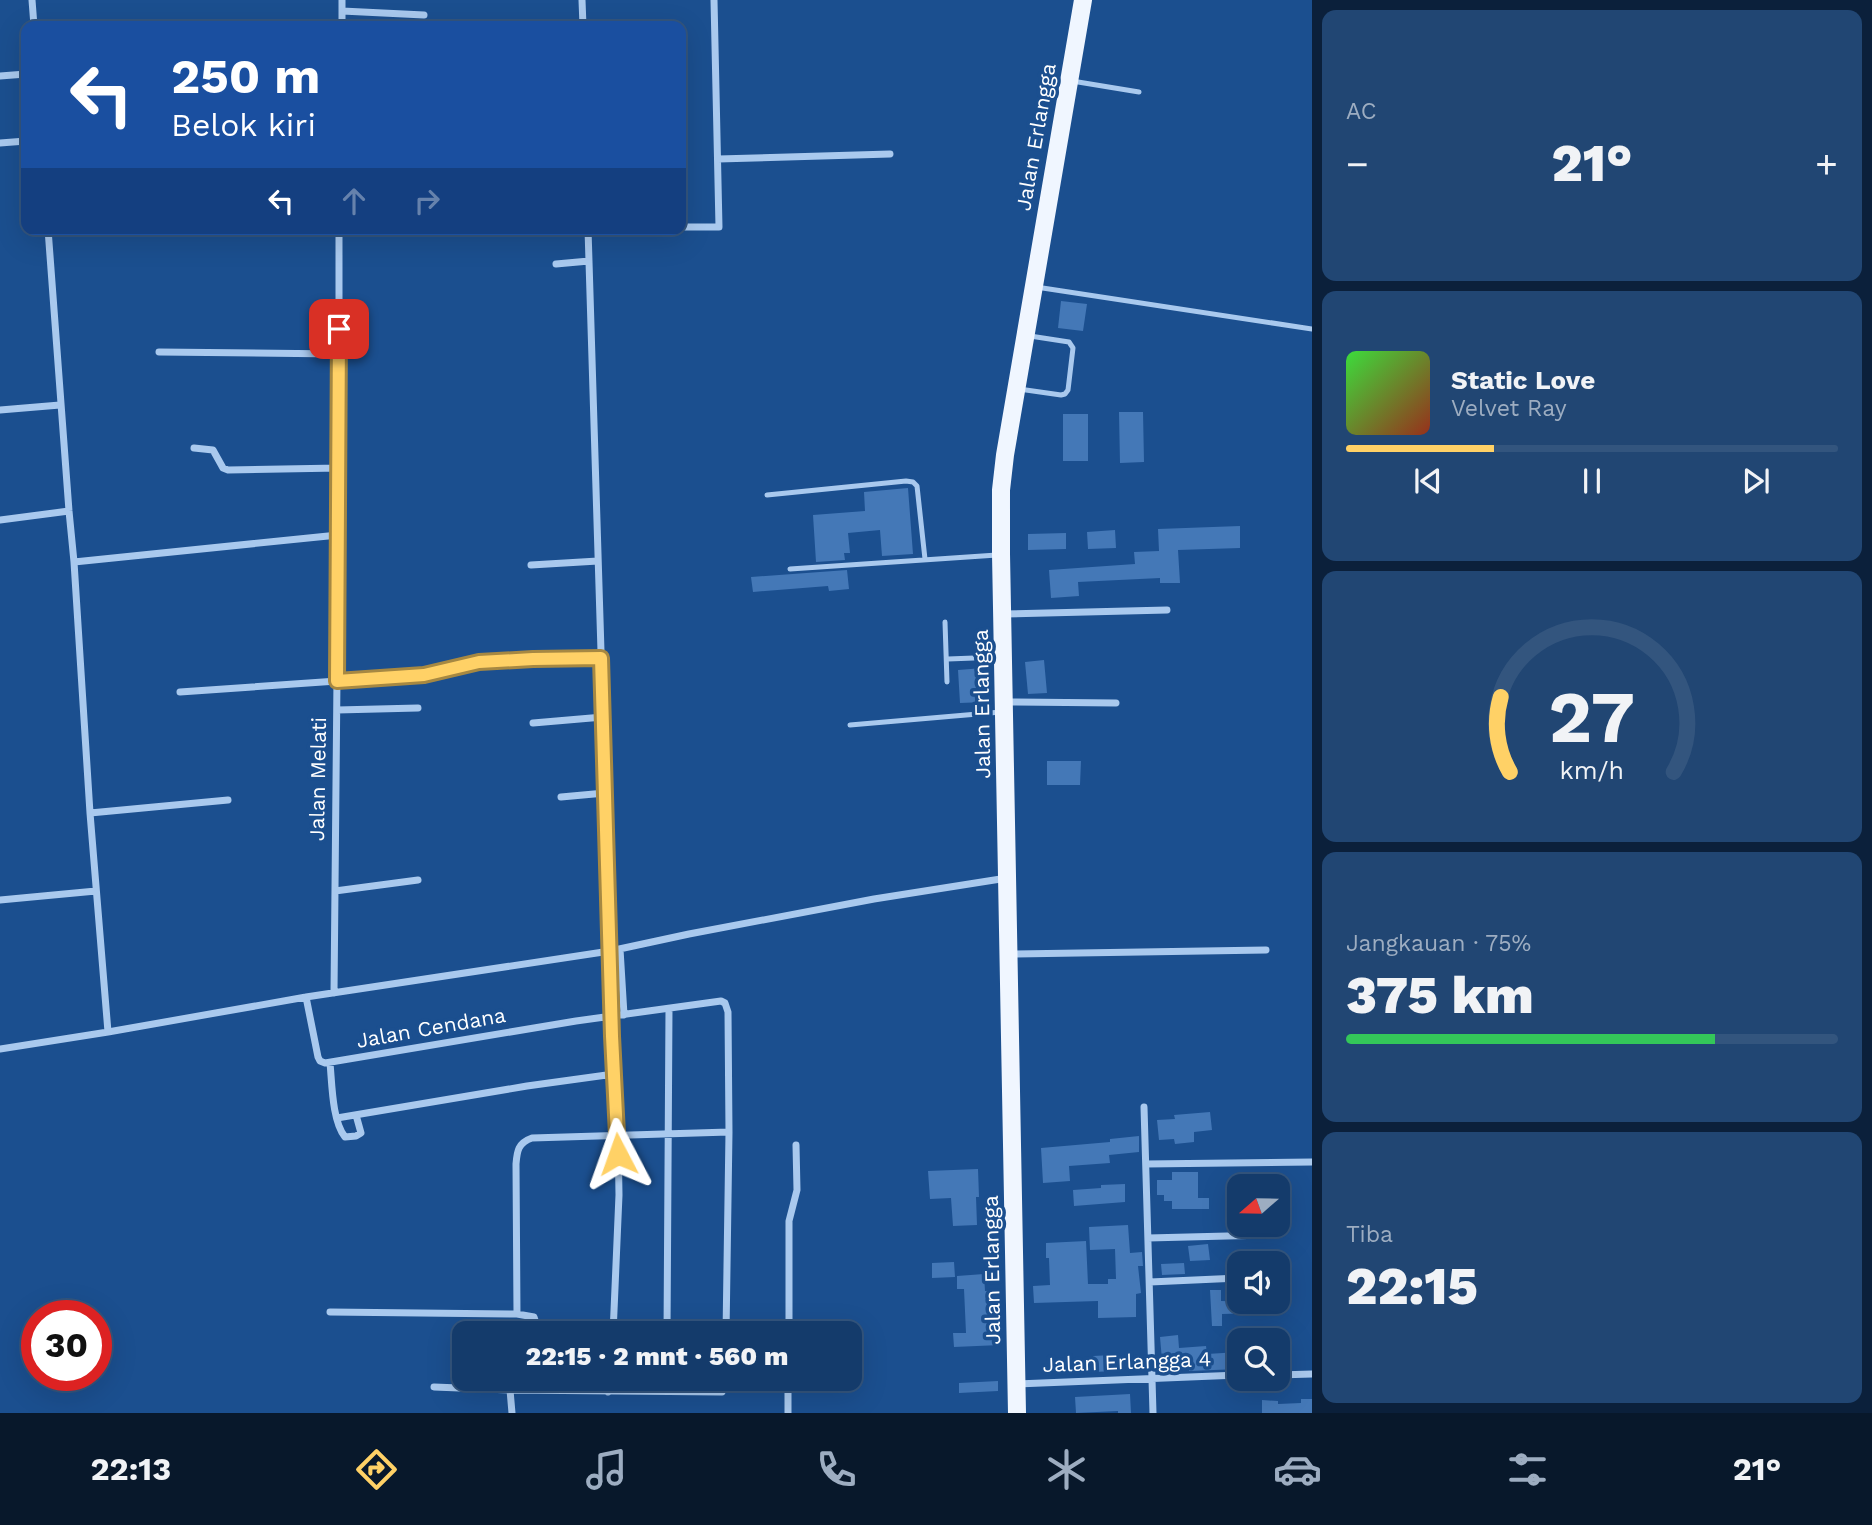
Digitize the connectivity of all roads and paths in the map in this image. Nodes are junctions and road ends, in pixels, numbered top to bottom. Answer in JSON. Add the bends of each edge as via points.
{"nodes":[{"id":1,"x":32,"y":0,"type":"edge"},
{"id":2,"x":342,"y":0,"type":"edge"},
{"id":3,"x":582,"y":0,"type":"edge"},
{"id":4,"x":714,"y":0,"type":"edge"},
{"id":5,"x":1083,"y":0,"type":"edge"},
{"id":6,"x":342,"y":11,"type":"junction"},
{"id":7,"x":424,"y":15,"type":"dead end"},
{"id":8,"x":34,"y":21,"type":"edge"},
{"id":9,"x":342,"y":21,"type":"edge"},
{"id":10,"x":583,"y":21,"type":"edge"},
{"id":11,"x":21,"y":74,"type":"edge"},
{"id":12,"x":0,"y":76,"type":"edge"},
{"id":13,"x":1069,"y":80,"type":"junction"},
{"id":14,"x":1139,"y":92,"type":"dead end"},
{"id":15,"x":21,"y":141,"type":"edge"},
{"id":16,"x":0,"y":143,"type":"edge"},
{"id":17,"x":890,"y":154,"type":"dead end"},
{"id":18,"x":718,"y":159,"type":"junction"},
{"id":19,"x":686,"y":227,"type":"edge"},
{"id":20,"x":48,"y":235,"type":"edge"},
{"id":21,"x":339,"y":235,"type":"edge"},
{"id":22,"x":588,"y":235,"type":"edge"},
{"id":23,"x":589,"y":261,"type":"junction"},
{"id":24,"x":556,"y":264,"type":"dead end"},
{"id":25,"x":1033,"y":286,"type":"junction"},
{"id":26,"x":1312,"y":329,"type":"edge"},
{"id":27,"x":1025,"y":335,"type":"junction"},
{"id":28,"x":159,"y":352,"type":"dead end"},
{"id":29,"x":339,"y":354,"type":"junction"},
{"id":30,"x":1016,"y":388,"type":"junction"},
{"id":31,"x":60,"y":405,"type":"junction"},
{"id":32,"x":0,"y":410,"type":"edge"},
{"id":33,"x":194,"y":448,"type":"dead end"},
{"id":34,"x":339,"y":468,"type":"junction"},
{"id":35,"x":766,"y":495,"type":"dead end"},
{"id":36,"x":69,"y":511,"type":"junction"},
{"id":37,"x":0,"y":520,"type":"edge"},
{"id":38,"x":338,"y":536,"type":"junction"},
{"id":39,"x":1000,"y":554,"type":"junction"},
{"id":40,"x":925,"y":559,"type":"junction"},
{"id":41,"x":598,"y":561,"type":"junction"},
{"id":42,"x":74,"y":562,"type":"junction"},
{"id":43,"x":531,"y":565,"type":"dead end"},
{"id":44,"x":790,"y":569,"type":"dead end"},
{"id":45,"x":1167,"y":610,"type":"dead end"},
{"id":46,"x":1003,"y":614,"type":"junction"},
{"id":47,"x":946,"y":622,"type":"dead end"},
{"id":48,"x":1003,"y":657,"type":"junction"},
{"id":49,"x":601,"y":658,"type":"junction"},
{"id":50,"x":948,"y":659,"type":"junction"},
{"id":51,"x":337,"y":681,"type":"junction"},
{"id":52,"x":947,"y":682,"type":"dead end"},
{"id":53,"x":180,"y":692,"type":"dead end"},
{"id":54,"x":1116,"y":703,"type":"dead end"},
{"id":55,"x":1004,"y":707,"type":"junction"},
{"id":56,"x":418,"y":708,"type":"dead end"},
{"id":57,"x":337,"y":710,"type":"junction"},
{"id":58,"x":603,"y":717,"type":"junction"},
{"id":59,"x":533,"y":723,"type":"dead end"},
{"id":60,"x":850,"y":725,"type":"dead end"},
{"id":61,"x":605,"y":793,"type":"junction"},
{"id":62,"x":561,"y":797,"type":"dead end"},
{"id":63,"x":228,"y":800,"type":"dead end"},
{"id":64,"x":90,"y":813,"type":"junction"},
{"id":65,"x":1008,"y":877,"type":"junction"},
{"id":66,"x":418,"y":880,"type":"dead end"},
{"id":67,"x":96,"y":891,"type":"junction"},
{"id":68,"x":335,"y":891,"type":"junction"},
{"id":69,"x":0,"y":900,"type":"edge"},
{"id":70,"x":620,"y":948,"type":"junction"},
{"id":71,"x":1266,"y":950,"type":"dead end"},
{"id":72,"x":610,"y":951,"type":"junction"},
{"id":73,"x":1009,"y":954,"type":"junction"},
{"id":74,"x":334,"y":993,"type":"junction"},
{"id":75,"x":306,"y":997,"type":"junction"},
{"id":76,"x":669,"y":1009,"type":"junction"},
{"id":77,"x":624,"y":1015,"type":"junction"},
{"id":78,"x":612,"y":1017,"type":"junction"},
{"id":79,"x":108,"y":1032,"type":"junction"},
{"id":80,"x":0,"y":1049,"type":"edge"},
{"id":81,"x":330,"y":1063,"type":"junction"},
{"id":82,"x":614,"y":1074,"type":"junction"},
{"id":83,"x":1144,"y":1107,"type":"dead end"},
{"id":84,"x":356,"y":1115,"type":"junction"},
{"id":85,"x":337,"y":1118,"type":"junction"},
{"id":86,"x":729,"y":1132,"type":"junction"},
{"id":87,"x":618,"y":1134,"type":"junction"},
{"id":88,"x":669,"y":1135,"type":"junction"},
{"id":89,"x":796,"y":1145,"type":"dead end"},
{"id":90,"x":1312,"y":1162,"type":"edge"},
{"id":91,"x":1146,"y":1164,"type":"junction"},
{"id":92,"x":1227,"y":1236,"type":"edge"},
{"id":93,"x":1148,"y":1238,"type":"junction"},
{"id":94,"x":1227,"y":1279,"type":"edge"},
{"id":95,"x":1150,"y":1282,"type":"junction"},
{"id":96,"x":330,"y":1312,"type":"dead end"},
{"id":97,"x":517,"y":1314,"type":"junction"},
{"id":98,"x":535,"y":1321,"type":"edge"},
{"id":99,"x":614,"y":1321,"type":"edge"},
{"id":100,"x":667,"y":1321,"type":"edge"},
{"id":101,"x":726,"y":1321,"type":"edge"},
{"id":102,"x":789,"y":1321,"type":"edge"},
{"id":103,"x":1290,"y":1374,"type":"edge"},
{"id":104,"x":1312,"y":1374,"type":"edge"},
{"id":105,"x":1227,"y":1375,"type":"edge"},
{"id":106,"x":1152,"y":1377,"type":"junction"},
{"id":107,"x":1017,"y":1384,"type":"junction"},
{"id":108,"x":434,"y":1387,"type":"dead end"},
{"id":109,"x":452,"y":1388,"type":"edge"},
{"id":110,"x":510,"y":1391,"type":"edge"},
{"id":111,"x":584,"y":1391,"type":"edge"},
{"id":112,"x":788,"y":1391,"type":"edge"},
{"id":113,"x":608,"y":1392,"type":"joint"},
{"id":114,"x":722,"y":1392,"type":"dead end"},
{"id":115,"x":512,"y":1413,"type":"edge"},
{"id":116,"x":788,"y":1413,"type":"edge"},
{"id":117,"x":1017,"y":1413,"type":"edge"},
{"id":118,"x":1153,"y":1413,"type":"edge"}],
"edges":[{"from":1,"to":8,"type":"street"},
{"from":2,"to":6,"type":"street"},
{"from":3,"to":10,"type":"street"},
{"from":4,"to":18,"type":"street"},
{"from":5,"to":13,"type":"main road","name":"Jalan Erlangga"},
{"from":6,"to":7,"type":"street"},
{"from":6,"to":9,"type":"street"},
{"from":11,"to":12,"type":"street"},
{"from":13,"to":14,"type":"lane"},
{"from":13,"to":25,"type":"main road","name":"Jalan Erlangga"},
{"from":15,"to":16,"type":"street"},
{"from":17,"to":18,"type":"street"},
{"from":18,"to":19,"type":"street","via":[[719,227]]},
{"from":20,"to":31,"type":"street"},
{"from":21,"to":29,"type":"street","name":"Jalan Melati"},
{"from":22,"to":23,"type":"street"},
{"from":23,"to":24,"type":"street"},
{"from":23,"to":41,"type":"street"},
{"from":25,"to":26,"type":"lane"},
{"from":25,"to":27,"type":"main road","name":"Jalan Erlangga"},
{"from":27,"to":30,"type":"main road","name":"Jalan Erlangga"},
{"from":27,"to":30,"type":"lane","via":[[1072,344],[1068,390],[1060,395]]},
{"from":28,"to":29,"type":"street"},
{"from":29,"to":34,"type":"street","name":"Jalan Melati"},
{"from":30,"to":39,"type":"main road","name":"Jalan Erlangga","via":[[1001,490]]},
{"from":31,"to":32,"type":"street"},
{"from":31,"to":36,"type":"street"},
{"from":33,"to":34,"type":"street","via":[[213,450],[228,470]]},
{"from":34,"to":38,"type":"street","name":"Jalan Melati"},
{"from":35,"to":40,"type":"lane","via":[[913,482]]},
{"from":36,"to":37,"type":"street"},
{"from":36,"to":42,"type":"street"},
{"from":38,"to":42,"type":"street"},
{"from":38,"to":51,"type":"street","name":"Jalan Melati"},
{"from":39,"to":40,"type":"lane"},
{"from":39,"to":46,"type":"main road","name":"Jalan Erlangga"},
{"from":40,"to":44,"type":"lane"},
{"from":41,"to":43,"type":"street"},
{"from":41,"to":49,"type":"street"},
{"from":42,"to":64,"type":"street"},
{"from":45,"to":46,"type":"street"},
{"from":46,"to":48,"type":"main road","name":"Jalan Erlangga"},
{"from":47,"to":50,"type":"lane"},
{"from":48,"to":50,"type":"lane"},
{"from":48,"to":55,"type":"main road","name":"Jalan Erlangga"},
{"from":49,"to":51,"type":"street","via":[[479,662],[424,675]]},
{"from":49,"to":58,"type":"street"},
{"from":50,"to":52,"type":"lane"},
{"from":51,"to":53,"type":"street"},
{"from":51,"to":57,"type":"street","name":"Jalan Melati"},
{"from":54,"to":55,"type":"street"},
{"from":55,"to":60,"type":"lane"},
{"from":55,"to":65,"type":"main road","name":"Jalan Erlangga"},
{"from":56,"to":57,"type":"street"},
{"from":57,"to":68,"type":"street","name":"Jalan Melati"},
{"from":58,"to":59,"type":"street"},
{"from":58,"to":61,"type":"street"},
{"from":61,"to":62,"type":"street"},
{"from":61,"to":72,"type":"street"},
{"from":63,"to":64,"type":"street"},
{"from":64,"to":67,"type":"street"},
{"from":65,"to":70,"type":"street"},
{"from":65,"to":73,"type":"main road","name":"Jalan Erlangga"},
{"from":66,"to":68,"type":"street"},
{"from":67,"to":69,"type":"street"},
{"from":67,"to":79,"type":"street"},
{"from":68,"to":74,"type":"street","name":"Jalan Melati"},
{"from":70,"to":72,"type":"street"},
{"from":70,"to":77,"type":"street"},
{"from":71,"to":73,"type":"street"},
{"from":72,"to":74,"type":"street"},
{"from":72,"to":78,"type":"street"},
{"from":73,"to":107,"type":"main road","name":"Jalan Erlangga"},
{"from":74,"to":75,"type":"street"},
{"from":75,"to":79,"type":"street"},
{"from":75,"to":81,"type":"street","name":"Jalan Cendana","via":[[318,1057]]},
{"from":76,"to":77,"type":"street","name":"Jalan Cendana"},
{"from":76,"to":86,"type":"street","name":"Jalan Cendana","via":[[721,1001],[727,1007]]},
{"from":76,"to":88,"type":"street"},
{"from":77,"to":78,"type":"street","name":"Jalan Cendana"},
{"from":78,"to":81,"type":"street","name":"Jalan Cendana"},
{"from":78,"to":82,"type":"street"},
{"from":79,"to":80,"type":"street"},
{"from":81,"to":85,"type":"street"},
{"from":82,"to":84,"type":"street"},
{"from":82,"to":87,"type":"street"},
{"from":83,"to":91,"type":"street"},
{"from":84,"to":85,"type":"street"},
{"from":84,"to":85,"type":"street","via":[[361,1133],[356,1136],[342,1135]]},
{"from":86,"to":88,"type":"street"},
{"from":86,"to":101,"type":"street"},
{"from":87,"to":88,"type":"street"},
{"from":87,"to":97,"type":"street","via":[[531,1138],[517,1149]]},
{"from":87,"to":99,"type":"street"},
{"from":88,"to":100,"type":"street"},
{"from":89,"to":102,"type":"street","via":[[797,1190],[789,1221]]},
{"from":90,"to":91,"type":"street"},
{"from":91,"to":93,"type":"street"},
{"from":92,"to":93,"type":"street"},
{"from":93,"to":95,"type":"street"},
{"from":94,"to":95,"type":"street"},
{"from":95,"to":106,"type":"street"},
{"from":96,"to":97,"type":"street"},
{"from":97,"to":98,"type":"street"},
{"from":103,"to":104,"type":"street"},
{"from":105,"to":106,"type":"street","name":"Jalan Erlangga 4"},
{"from":106,"to":107,"type":"street","name":"Jalan Erlangga 4"},
{"from":106,"to":118,"type":"street"},
{"from":107,"to":117,"type":"main road","name":"Jalan Erlangga"},
{"from":108,"to":109,"type":"street"},
{"from":110,"to":115,"type":"street"},
{"from":111,"to":113,"type":"street"},
{"from":112,"to":116,"type":"street"},
{"from":113,"to":114,"type":"street"}]}
